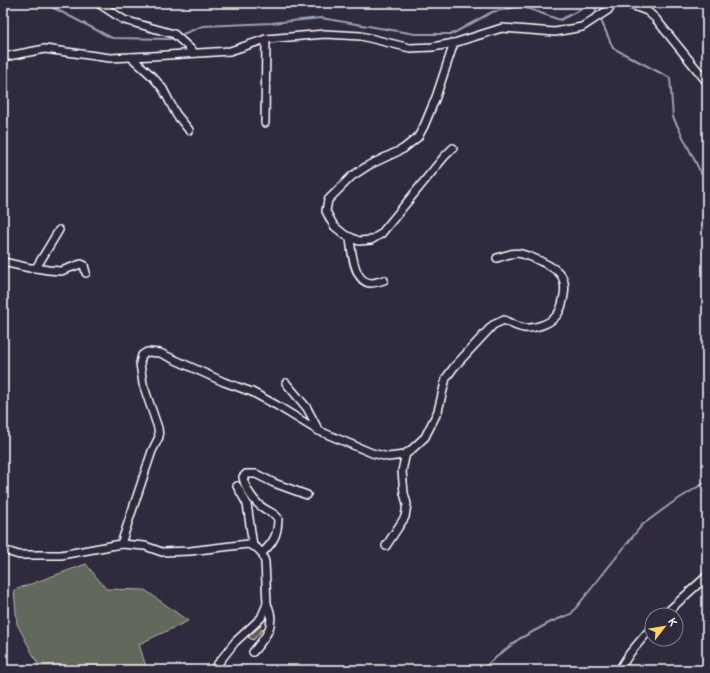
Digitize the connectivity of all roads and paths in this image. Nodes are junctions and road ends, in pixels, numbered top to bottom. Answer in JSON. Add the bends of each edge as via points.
{"nodes":[{"id":1,"x":98,"y":3,"type":"edge"},
{"id":2,"x":613,"y":3,"type":"edge"},
{"id":3,"x":626,"y":3,"type":"edge"},
{"id":4,"x":266,"y":39,"type":"junction"},
{"id":5,"x":454,"y":43,"type":"junction"},
{"id":6,"x":195,"y":53,"type":"junction"},
{"id":7,"x":3,"y":57,"type":"edge"},
{"id":8,"x":131,"y":57,"type":"junction"},
{"id":9,"x":707,"y":82,"type":"edge"},
{"id":10,"x":265,"y":123,"type":"dead end"},
{"id":11,"x":188,"y":130,"type":"dead end"},
{"id":12,"x":453,"y":148,"type":"dead end"},
{"id":13,"x":59,"y":230,"type":"dead end"},
{"id":14,"x":350,"y":237,"type":"junction"},
{"id":15,"x":498,"y":258,"type":"dead end"},
{"id":16,"x":3,"y":262,"type":"edge"},
{"id":17,"x":36,"y":268,"type":"junction"},
{"id":18,"x":86,"y":273,"type":"dead end"},
{"id":19,"x":384,"y":280,"type":"dead end"},
{"id":20,"x":286,"y":383,"type":"dead end"},
{"id":21,"x":320,"y":431,"type":"junction"},
{"id":22,"x":406,"y":453,"type":"junction"},
{"id":23,"x":237,"y":486,"type":"dead end"},
{"id":24,"x":307,"y":495,"type":"dead end"},
{"id":25,"x":121,"y":544,"type":"junction"},
{"id":26,"x":253,"y":546,"type":"junction"},
{"id":27,"x":386,"y":546,"type":"dead end"},
{"id":28,"x":3,"y":550,"type":"edge"},
{"id":29,"x":262,"y":553,"type":"junction"},
{"id":30,"x":707,"y":576,"type":"edge"},
{"id":31,"x":267,"y":604,"type":"junction"},
{"id":32,"x":673,"y":607,"type":"edge"},
{"id":33,"x":644,"y":636,"type":"edge"},
{"id":34,"x":254,"y":652,"type":"dead end"},
{"id":35,"x":212,"y":670,"type":"edge"},
{"id":36,"x":620,"y":670,"type":"edge"}],
"edges":[{"from":1,"to":6,"type":"street","via":[[124,20],[174,34]]},
{"from":2,"to":5,"type":"street","via":[[608,10],[582,26],[555,32],[502,28]]},
{"from":3,"to":9,"type":"street","via":[[655,18]]},
{"from":4,"to":5,"type":"street","via":[[325,34],[361,36],[410,48]]},
{"from":4,"to":6,"type":"street","via":[[230,51]]},
{"from":4,"to":10,"type":"street"},
{"from":5,"to":14,"type":"street","via":[[436,97],[418,137],[403,149],[352,176],[328,200],[326,211],[334,226]]},
{"from":6,"to":8,"type":"street"},
{"from":7,"to":8,"type":"street","via":[[45,49],[110,58]]},
{"from":8,"to":11,"type":"street","via":[[163,89]]},
{"from":12,"to":14,"type":"street","via":[[381,234],[371,240],[359,241]]},
{"from":13,"to":17,"type":"street"},
{"from":14,"to":19,"type":"street","via":[[351,256],[356,270],[365,281],[371,283]]},
{"from":15,"to":22,"type":"street","via":[[518,252],[553,267],[562,276],[565,287],[563,303],[557,315],[536,327],[524,328],[504,320],[493,325],[446,378],[438,411],[425,437]]},
{"from":16,"to":17,"type":"street"},
{"from":17,"to":18,"type":"street","via":[[61,271],[81,264],[84,265]]},
{"from":20,"to":21,"type":"street","via":[[307,408]]},
{"from":21,"to":22,"type":"street","via":[[372,453],[388,457]]},
{"from":21,"to":25,"type":"street","via":[[252,392],[160,353],[147,352],[142,355],[140,363],[143,384],[159,437]]},
{"from":22,"to":27,"type":"street","via":[[402,471],[407,504],[405,517]]},
{"from":23,"to":26,"type":"street","via":[[247,504]]},
{"from":24,"to":29,"type":"street","via":[[256,474],[246,474],[243,477],[244,484],[259,504],[278,518],[272,544]]},
{"from":25,"to":26,"type":"street","via":[[145,546],[162,552],[248,544]]},
{"from":25,"to":28,"type":"street","via":[[61,555],[19,555]]},
{"from":26,"to":29,"type":"street"},
{"from":29,"to":31,"type":"street","via":[[265,562]]},
{"from":30,"to":32,"type":"street"},
{"from":31,"to":34,"type":"street","via":[[271,612],[269,632]]},
{"from":31,"to":35,"type":"street","via":[[260,618],[235,642]]},
{"from":33,"to":36,"type":"street"}]}
